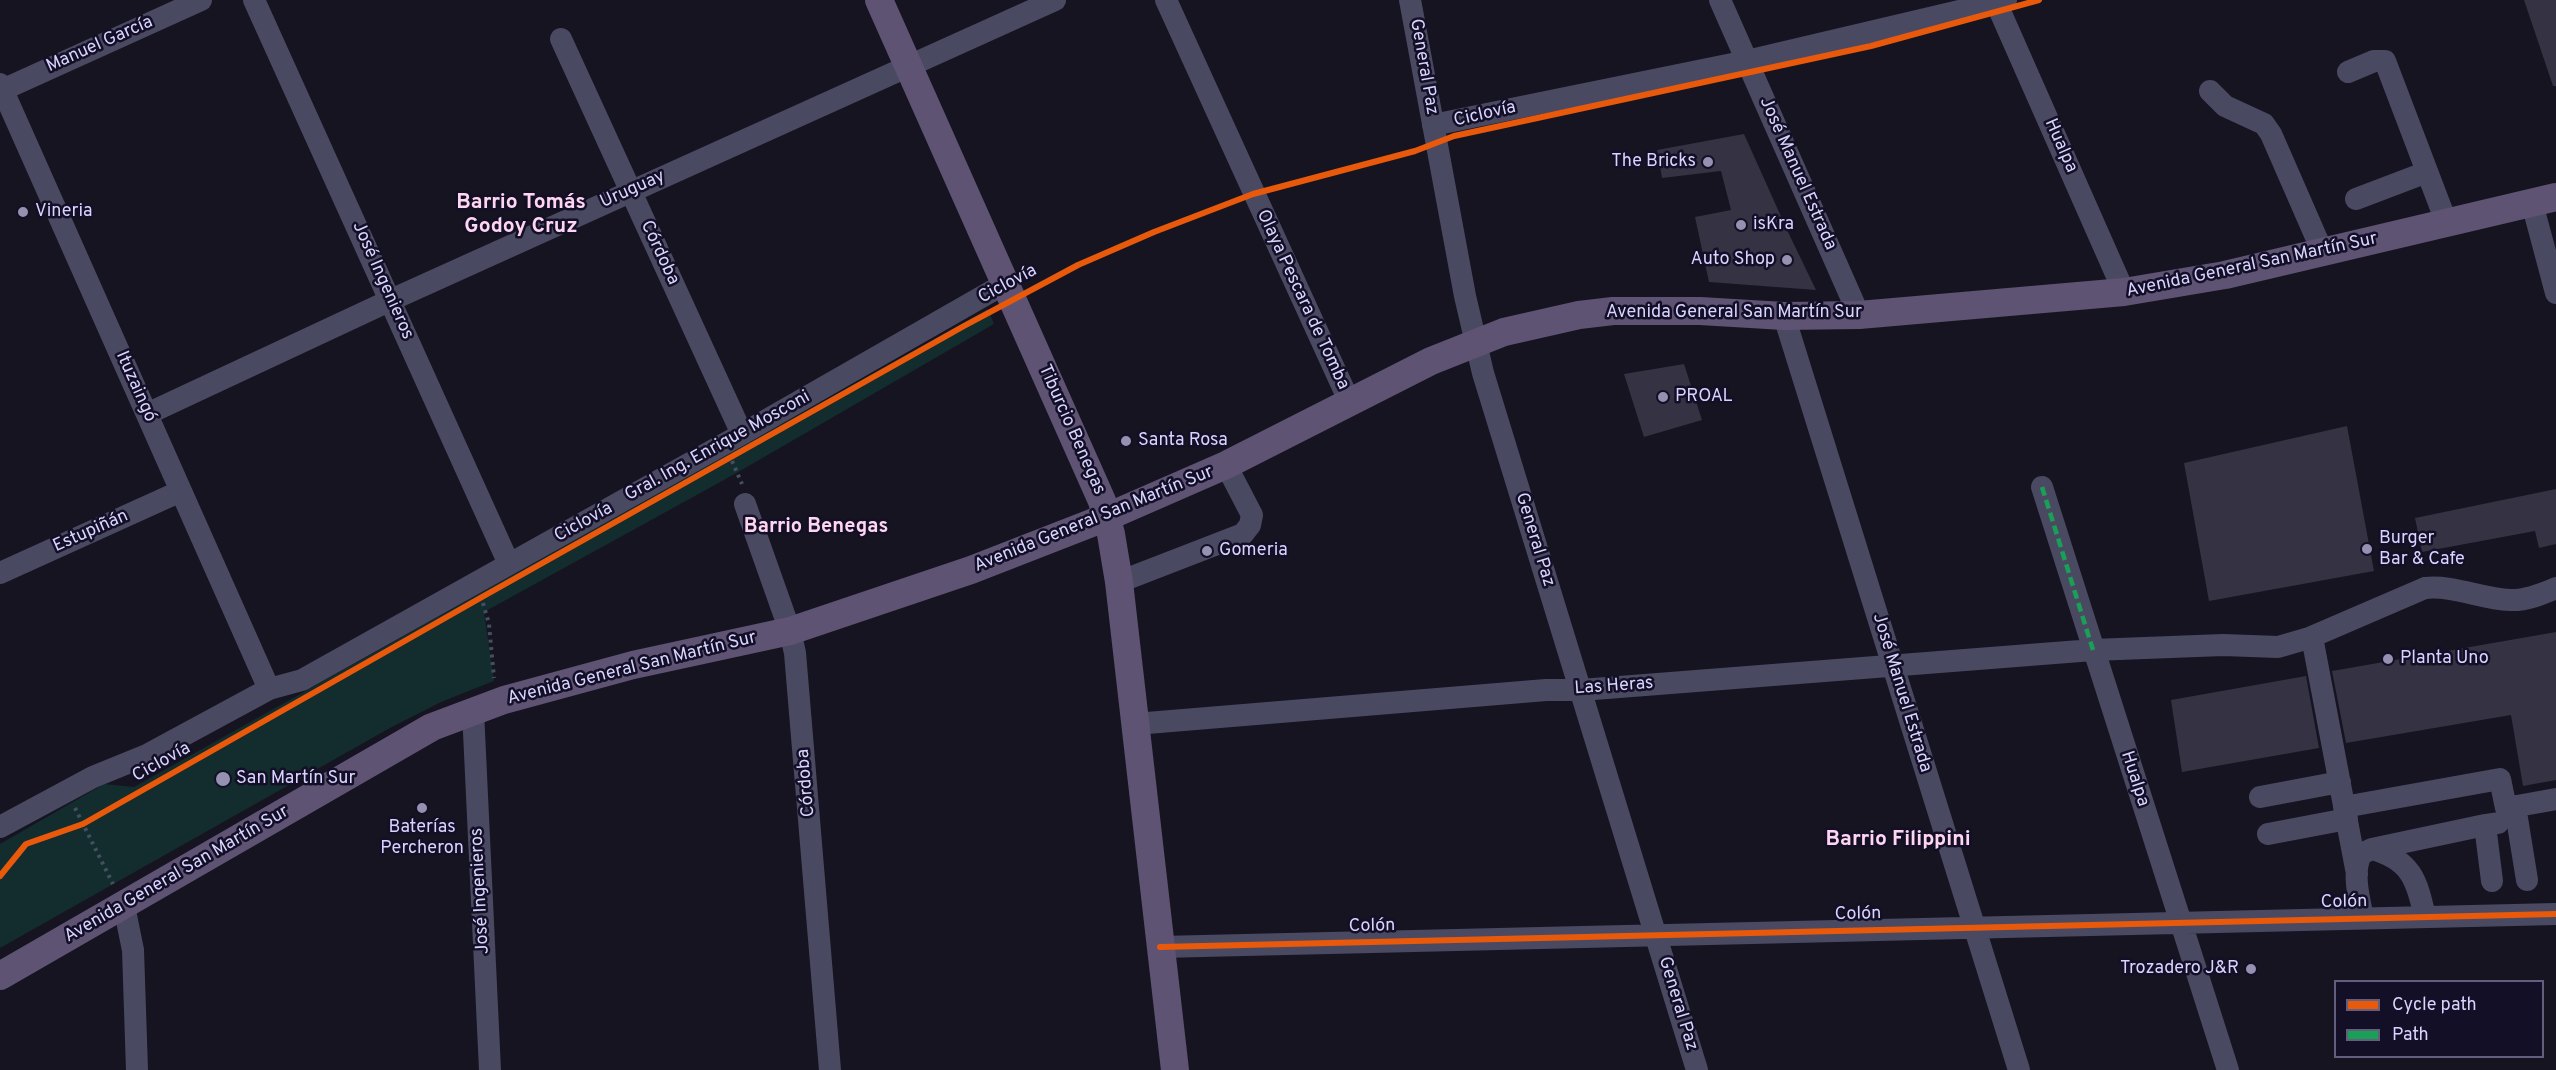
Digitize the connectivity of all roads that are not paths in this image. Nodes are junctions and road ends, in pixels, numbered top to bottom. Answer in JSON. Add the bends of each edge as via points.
{"nodes":[{"id":1,"x":201,"y":0,"type":"edge"},
{"id":2,"x":254,"y":0,"type":"edge"},
{"id":3,"x":879,"y":0,"type":"edge"},
{"id":4,"x":1055,"y":0,"type":"edge"},
{"id":5,"x":1166,"y":0,"type":"edge"},
{"id":6,"x":1410,"y":0,"type":"edge"},
{"id":7,"x":1720,"y":0,"type":"edge"},
{"id":8,"x":2000,"y":1,"type":"edge"},
{"id":9,"x":561,"y":39,"type":"dead end"},
{"id":10,"x":1747,"y":61,"type":"junction"},
{"id":11,"x":909,"y":66,"type":"junction"},
{"id":12,"x":2348,"y":72,"type":"dead end"},
{"id":13,"x":1,"y":88,"type":"edge"},
{"id":14,"x":2210,"y":91,"type":"dead end"},
{"id":15,"x":1433,"y":125,"type":"junction"},
{"id":16,"x":2427,"y":172,"type":"junction"},
{"id":17,"x":630,"y":191,"type":"junction"},
{"id":18,"x":2356,"y":199,"type":"dead end"},
{"id":19,"x":2544,"y":200,"type":"edge"},
{"id":20,"x":2447,"y":224,"type":"junction"},
{"id":21,"x":2324,"y":253,"type":"junction"},
{"id":22,"x":1006,"y":284,"type":"junction"},
{"id":23,"x":2124,"y":292,"type":"junction"},
{"id":24,"x":2556,"y":293,"type":"edge"},
{"id":25,"x":391,"y":300,"type":"junction"},
{"id":26,"x":1859,"y":315,"type":"junction"},
{"id":27,"x":1784,"y":316,"type":"junction"},
{"id":28,"x":1475,"y":342,"type":"junction"},
{"id":29,"x":1350,"y":403,"type":"junction"},
{"id":30,"x":147,"y":414,"type":"junction"},
{"id":31,"x":742,"y":444,"type":"junction"},
{"id":32,"x":1226,"y":465,"type":"junction"},
{"id":33,"x":2042,"y":488,"type":"dead end"},
{"id":34,"x":181,"y":492,"type":"junction"},
{"id":35,"x":745,"y":504,"type":"dead end"},
{"id":36,"x":1107,"y":517,"type":"junction"},
{"id":37,"x":509,"y":564,"type":"junction"},
{"id":38,"x":0,"y":573,"type":"edge"},
{"id":39,"x":1119,"y":582,"type":"junction"},
{"id":40,"x":2556,"y":588,"type":"edge"},
{"id":41,"x":790,"y":631,"type":"junction"},
{"id":42,"x":2312,"y":637,"type":"junction"},
{"id":43,"x":2093,"y":650,"type":"junction"},
{"id":44,"x":1892,"y":664,"type":"junction"},
{"id":45,"x":270,"y":689,"type":"junction"},
{"id":46,"x":1581,"y":690,"type":"junction"},
{"id":47,"x":473,"y":711,"type":"junction"},
{"id":48,"x":1135,"y":724,"type":"junction"},
{"id":49,"x":2340,"y":782,"type":"junction"},
{"id":50,"x":2260,"y":797,"type":"dead end"},
{"id":51,"x":2556,"y":799,"type":"edge"},
{"id":52,"x":2516,"y":812,"type":"junction"},
{"id":53,"x":2346,"y":819,"type":"junction"},
{"id":54,"x":2485,"y":825,"type":"junction"},
{"id":55,"x":0,"y":827,"type":"edge"},
{"id":56,"x":2268,"y":834,"type":"dead end"},
{"id":57,"x":2372,"y":849,"type":"junction"},
{"id":58,"x":2357,"y":874,"type":"junction"},
{"id":59,"x":2527,"y":880,"type":"dead end"},
{"id":60,"x":2492,"y":881,"type":"dead end"},
{"id":61,"x":124,"y":906,"type":"junction"},
{"id":62,"x":2556,"y":914,"type":"edge"},
{"id":63,"x":2426,"y":917,"type":"junction"},
{"id":64,"x":2363,"y":918,"type":"junction"},
{"id":65,"x":2180,"y":922,"type":"junction"},
{"id":66,"x":1974,"y":928,"type":"junction"},
{"id":67,"x":1655,"y":934,"type":"junction"},
{"id":68,"x":1160,"y":947,"type":"junction"},
{"id":69,"x":0,"y":976,"type":"edge"},
{"id":70,"x":137,"y":1070,"type":"edge"},
{"id":71,"x":490,"y":1070,"type":"edge"},
{"id":72,"x":830,"y":1070,"type":"edge"},
{"id":73,"x":1175,"y":1070,"type":"edge"},
{"id":74,"x":1697,"y":1070,"type":"edge"},
{"id":75,"x":2019,"y":1070,"type":"edge"},
{"id":76,"x":2228,"y":1070,"type":"edge"}],
"edges":[{"from":1,"to":13,"type":"street","name":"Manuel García"},
{"from":2,"to":25,"type":"street","name":"José Ingenieros"},
{"from":3,"to":11,"type":"main road","name":"Tiburcio Benegas"},
{"from":4,"to":11,"type":"street","name":"Uruguay"},
{"from":5,"to":29,"type":"street","name":"Olaya Pescara de Tomba"},
{"from":6,"to":15,"type":"street","name":"General Paz"},
{"from":7,"to":10,"type":"street","name":"José Manuel Estrada"},
{"from":8,"to":10,"type":"street"},
{"from":8,"to":23,"type":"street","name":"Hualpa"},
{"from":9,"to":17,"type":"street","name":"Córdoba"},
{"from":10,"to":15,"type":"street"},
{"from":10,"to":26,"type":"street","name":"José Manuel Estrada"},
{"from":11,"to":17,"type":"street","name":"Uruguay"},
{"from":11,"to":22,"type":"main road","name":"Tiburcio Benegas"},
{"from":12,"to":16,"type":"street","via":[[2374,61],[2385,61]]},
{"from":13,"to":30,"type":"street","name":"Ituzaingó"},
{"from":14,"to":21,"type":"street","via":[[2225,106],[2264,124]]},
{"from":15,"to":28,"type":"street","name":"General Paz"},
{"from":16,"to":18,"type":"street"},
{"from":16,"to":20,"type":"street"},
{"from":17,"to":25,"type":"street","name":"Uruguay"},
{"from":17,"to":31,"type":"street","name":"Córdoba"},
{"from":19,"to":20,"type":"main road","name":"Avenida General San Martín Sur"},
{"from":19,"to":24,"type":"street"},
{"from":20,"to":21,"type":"main road","name":"Avenida General San Martín Sur"},
{"from":21,"to":23,"type":"main road","name":"Avenida General San Martín Sur"},
{"from":22,"to":31,"type":"street","name":"Gral. Ing. Enrique Mosconi"},
{"from":22,"to":36,"type":"main road","name":"Tiburcio Benegas"},
{"from":23,"to":26,"type":"main road","name":"Avenida General San Martín Sur"},
{"from":25,"to":30,"type":"street","name":"Uruguay"},
{"from":25,"to":37,"type":"street","name":"José Ingenieros"},
{"from":26,"to":27,"type":"main road","name":"Avenida General San Martín Sur"},
{"from":27,"to":28,"type":"main road","name":"Avenida General San Martín Sur","via":[[1613,310],[1553,320]]},
{"from":27,"to":44,"type":"street","name":"José Manuel Estrada"},
{"from":28,"to":29,"type":"main road","name":"Avenida General San Martín Sur"},
{"from":28,"to":46,"type":"street","name":"General Paz"},
{"from":29,"to":32,"type":"main road","name":"Avenida General San Martín Sur"},
{"from":30,"to":34,"type":"street","name":"Ituzaingó"},
{"from":31,"to":37,"type":"street","name":"Gral. Ing. Enrique Mosconi"},
{"from":32,"to":36,"type":"main road","name":"Avenida General San Martín Sur"},
{"from":32,"to":39,"type":"street","via":[[1252,515],[1243,534]]},
{"from":33,"to":43,"type":"street","name":"Hualpa"},
{"from":34,"to":38,"type":"street","name":"Estupiñán"},
{"from":34,"to":45,"type":"street","name":"Ituzaingó"},
{"from":35,"to":41,"type":"street","name":"Córdoba"},
{"from":36,"to":39,"type":"main road","name":"Tiburcio Benegas"},
{"from":36,"to":41,"type":"main road","name":"Avenida General San Martín Sur","via":[[971,570]]},
{"from":37,"to":45,"type":"street","name":"Gral. Ing. Enrique Mosconi","via":[[302,680]]},
{"from":39,"to":48,"type":"main road","name":"Tiburcio Benegas"},
{"from":40,"to":42,"type":"street","name":"Las Heras","via":[[2511,600],[2425,588]]},
{"from":41,"to":47,"type":"main road","name":"Avenida General San Martín Sur","via":[[633,665]]},
{"from":41,"to":72,"type":"street","name":"Córdoba","via":[[798,677]]},
{"from":42,"to":43,"type":"street","name":"Las Heras","via":[[2278,647]]},
{"from":42,"to":49,"type":"street"},
{"from":43,"to":44,"type":"street","name":"Las Heras"},
{"from":43,"to":65,"type":"street","name":"Hualpa"},
{"from":44,"to":46,"type":"street","name":"Las Heras"},
{"from":44,"to":66,"type":"street","name":"José Manuel Estrada"},
{"from":45,"to":55,"type":"street","name":"Gral. Ing. Enrique Mosconi"},
{"from":46,"to":48,"type":"street","name":"Las Heras"},
{"from":46,"to":67,"type":"street","name":"General Paz"},
{"from":47,"to":61,"type":"main road","name":"Avenida General San Martín Sur","via":[[432,727]]},
{"from":47,"to":71,"type":"street","name":"José Ingenieros"},
{"from":48,"to":68,"type":"main road","name":"Tiburcio Benegas"},
{"from":49,"to":50,"type":"street"},
{"from":49,"to":53,"type":"street"},
{"from":51,"to":52,"type":"street"},
{"from":52,"to":53,"type":"street","via":[[2506,808],[2500,779]]},
{"from":52,"to":54,"type":"street"},
{"from":52,"to":59,"type":"street"},
{"from":53,"to":56,"type":"street"},
{"from":53,"to":57,"type":"street","via":[[2359,841]]},
{"from":53,"to":58,"type":"street"},
{"from":54,"to":57,"type":"street"},
{"from":54,"to":60,"type":"street"},
{"from":57,"to":58,"type":"street","via":[[2361,854]]},
{"from":57,"to":63,"type":"street","via":[[2393,857],[2415,877]]},
{"from":58,"to":64,"type":"street"},
{"from":61,"to":69,"type":"main road","name":"Avenida General San Martín Sur"},
{"from":61,"to":70,"type":"street","via":[[133,950]]},
{"from":62,"to":63,"type":"street","name":"Colón"},
{"from":63,"to":64,"type":"street","name":"Colón"},
{"from":64,"to":65,"type":"street","name":"Colón"},
{"from":65,"to":66,"type":"street","name":"Colón"},
{"from":65,"to":76,"type":"street","name":"Hualpa"},
{"from":66,"to":67,"type":"street","name":"Colón"},
{"from":66,"to":75,"type":"street","name":"José Manuel Estrada"},
{"from":67,"to":68,"type":"street","name":"Colón"},
{"from":67,"to":74,"type":"street","name":"General Paz"},
{"from":68,"to":73,"type":"main road","name":"Tiburcio Benegas"}]}
